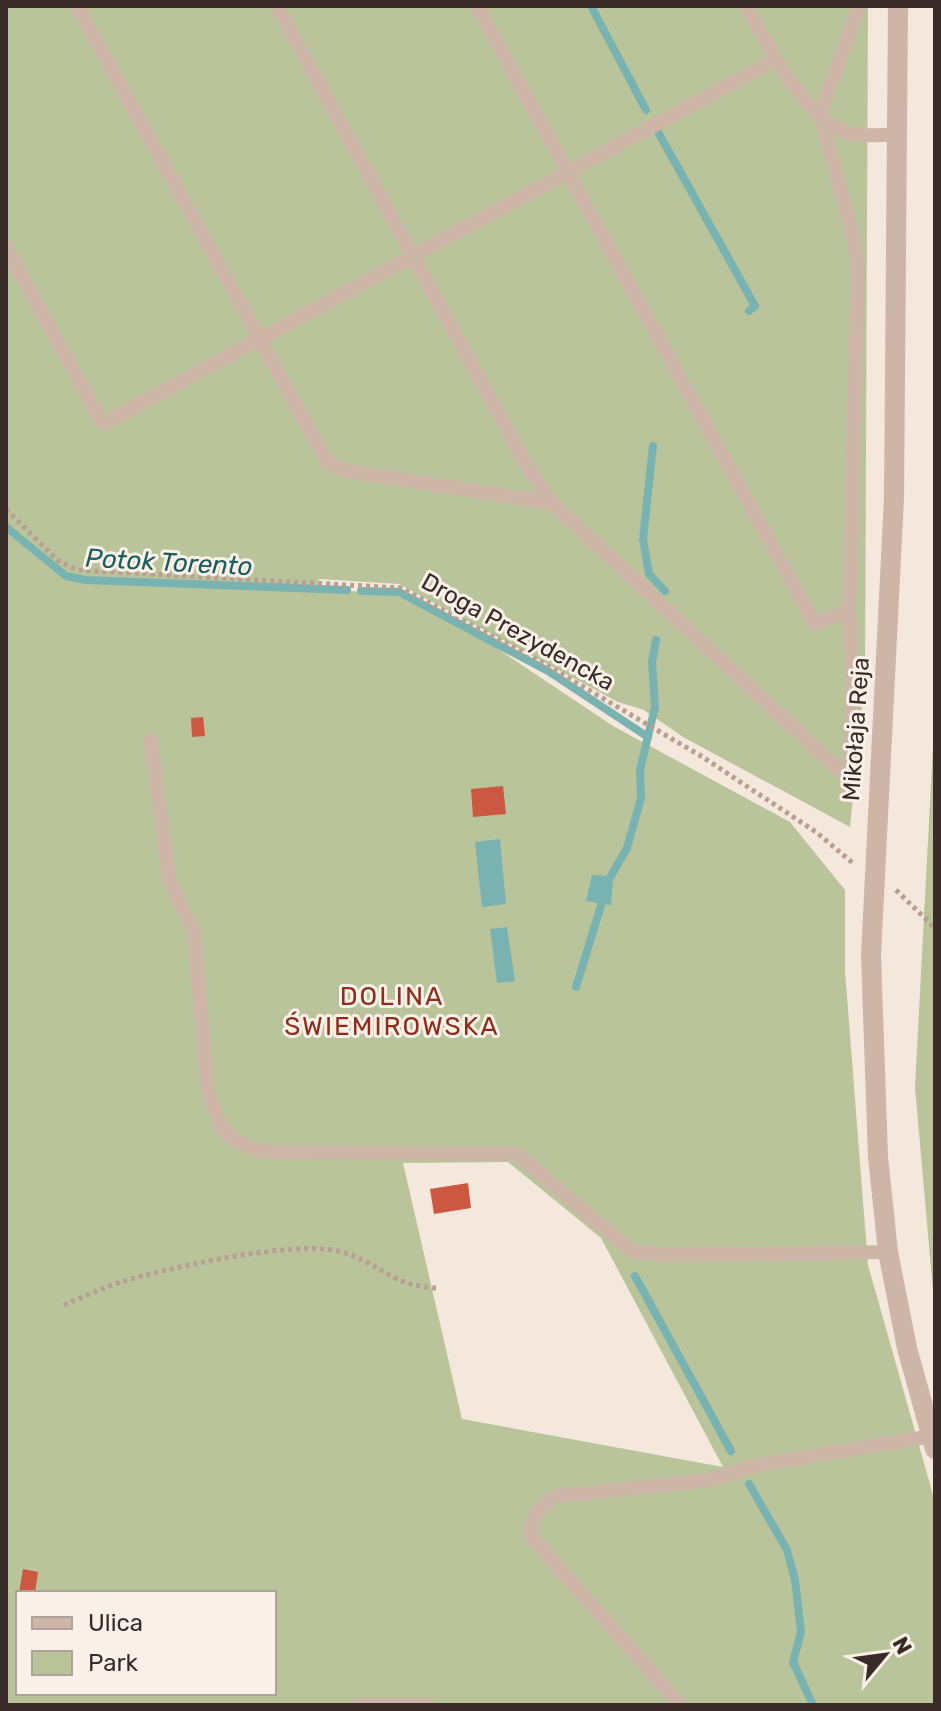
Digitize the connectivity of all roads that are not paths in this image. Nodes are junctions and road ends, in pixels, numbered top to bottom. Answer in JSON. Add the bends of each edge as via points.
{"nodes":[{"id":1,"x":77,"y":6,"type":"edge"},
{"id":2,"x":277,"y":6,"type":"edge"},
{"id":3,"x":477,"y":6,"type":"edge"},
{"id":4,"x":746,"y":6,"type":"edge"},
{"id":5,"x":859,"y":6,"type":"edge"},
{"id":6,"x":898,"y":6,"type":"edge"},
{"id":7,"x":775,"y":60,"type":"junction"},
{"id":8,"x":820,"y":114,"type":"junction"},
{"id":9,"x":899,"y":135,"type":"junction"},
{"id":10,"x":567,"y":175,"type":"junction"},
{"id":11,"x":6,"y":247,"type":"edge"},
{"id":12,"x":414,"y":255,"type":"junction"},
{"id":13,"x":259,"y":341,"type":"junction"},
{"id":14,"x":552,"y":503,"type":"junction"},
{"id":15,"x":849,"y":611,"type":"junction"},
{"id":16,"x":151,"y":741,"type":"dead end"},
{"id":17,"x":888,"y":1252,"type":"junction"},
{"id":18,"x":933,"y":1443,"type":"edge"},
{"id":19,"x":674,"y":1704,"type":"edge"},
{"id":20,"x":359,"y":1705,"type":"edge"},
{"id":21,"x":429,"y":1705,"type":"edge"}],
"edges":[{"from":1,"to":13,"type":"lane"},
{"from":2,"to":12,"type":"lane"},
{"from":3,"to":10,"type":"lane"},
{"from":4,"to":7,"type":"lane"},
{"from":5,"to":8,"type":"lane"},
{"from":6,"to":9,"type":"street","name":"Mikołaja Reja"},
{"from":7,"to":8,"type":"lane"},
{"from":7,"to":10,"type":"lane"},
{"from":8,"to":9,"type":"lane","via":[[844,132]]},
{"from":8,"to":15,"type":"lane","via":[[858,269]]},
{"from":9,"to":17,"type":"street","name":"Mikołaja Reja","via":[[894,498],[871,955],[878,1157]]},
{"from":10,"to":12,"type":"lane"},
{"from":10,"to":15,"type":"lane","via":[[815,624]]},
{"from":11,"to":13,"type":"lane","via":[[103,424]]},
{"from":12,"to":13,"type":"lane"},
{"from":12,"to":14,"type":"lane"},
{"from":13,"to":14,"type":"lane","via":[[328,463],[347,471]]},
{"from":14,"to":15,"type":"lane","via":[[850,780]]},
{"from":16,"to":17,"type":"lane","via":[[170,882],[194,933],[208,1091],[222,1128],[233,1139],[272,1152],[517,1154],[631,1251]]},
{"from":17,"to":18,"type":"street","name":"Mikołaja Reja"},
{"from":18,"to":19,"type":"lane","via":[[753,1466],[711,1480],[557,1496],[538,1510],[531,1536]]},
{"from":20,"to":21,"type":"lane"}]}
